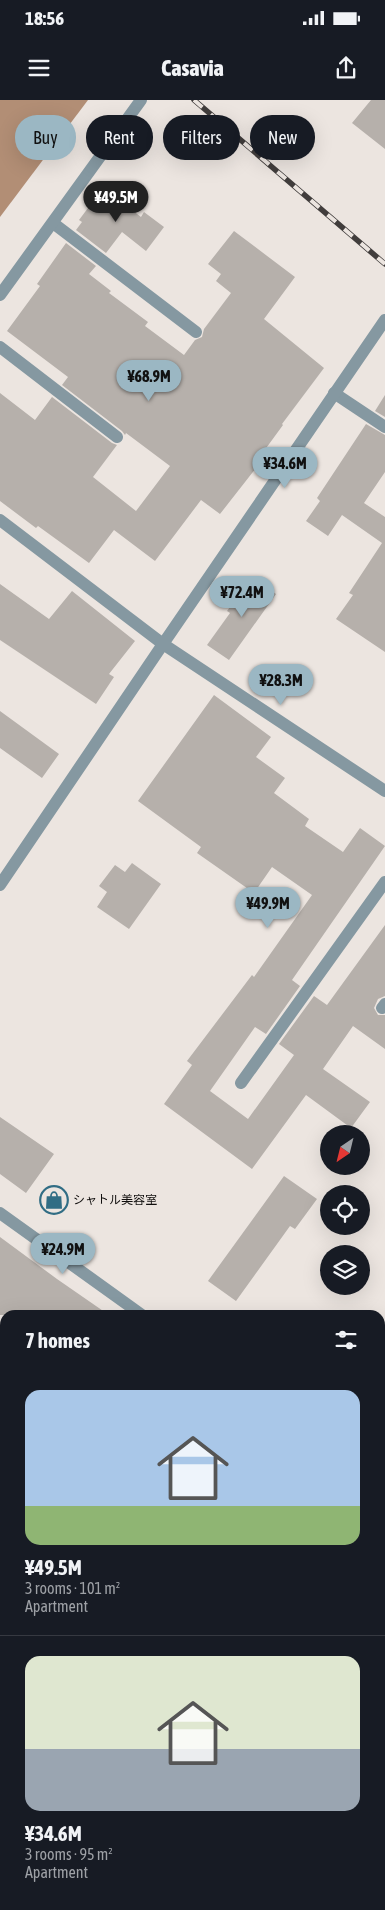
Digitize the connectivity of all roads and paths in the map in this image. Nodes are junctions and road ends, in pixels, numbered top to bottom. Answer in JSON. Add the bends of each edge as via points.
{"nodes":[{"id":1,"x":141,"y":100,"type":"edge"},
{"id":2,"x":52,"y":223,"type":"junction"},
{"id":3,"x":0,"y":295,"type":"edge"},
{"id":4,"x":385,"y":320,"type":"edge"},
{"id":5,"x":196,"y":332,"type":"dead end"},
{"id":6,"x":0,"y":347,"type":"edge"},
{"id":7,"x":334,"y":393,"type":"junction"},
{"id":8,"x":385,"y":427,"type":"edge"},
{"id":9,"x":117,"y":437,"type":"dead end"},
{"id":10,"x":0,"y":520,"type":"edge"},
{"id":11,"x":162,"y":644,"type":"junction"},
{"id":12,"x":385,"y":791,"type":"edge"},
{"id":13,"x":385,"y":882,"type":"edge"},
{"id":14,"x":0,"y":885,"type":"edge"},
{"id":15,"x":241,"y":1083,"type":"dead end"},
{"id":16,"x":0,"y":1213,"type":"edge"},
{"id":17,"x":135,"y":1310,"type":"edge"}],
"edges":[{"from":1,"to":2,"type":"street"},
{"from":2,"to":3,"type":"street"},
{"from":2,"to":5,"type":"street"},
{"from":4,"to":7,"type":"street"},
{"from":6,"to":9,"type":"street"},
{"from":7,"to":8,"type":"street"},
{"from":7,"to":11,"type":"street"},
{"from":10,"to":11,"type":"street"},
{"from":11,"to":12,"type":"street"},
{"from":11,"to":14,"type":"street"},
{"from":13,"to":15,"type":"street"},
{"from":16,"to":17,"type":"street"}]}
